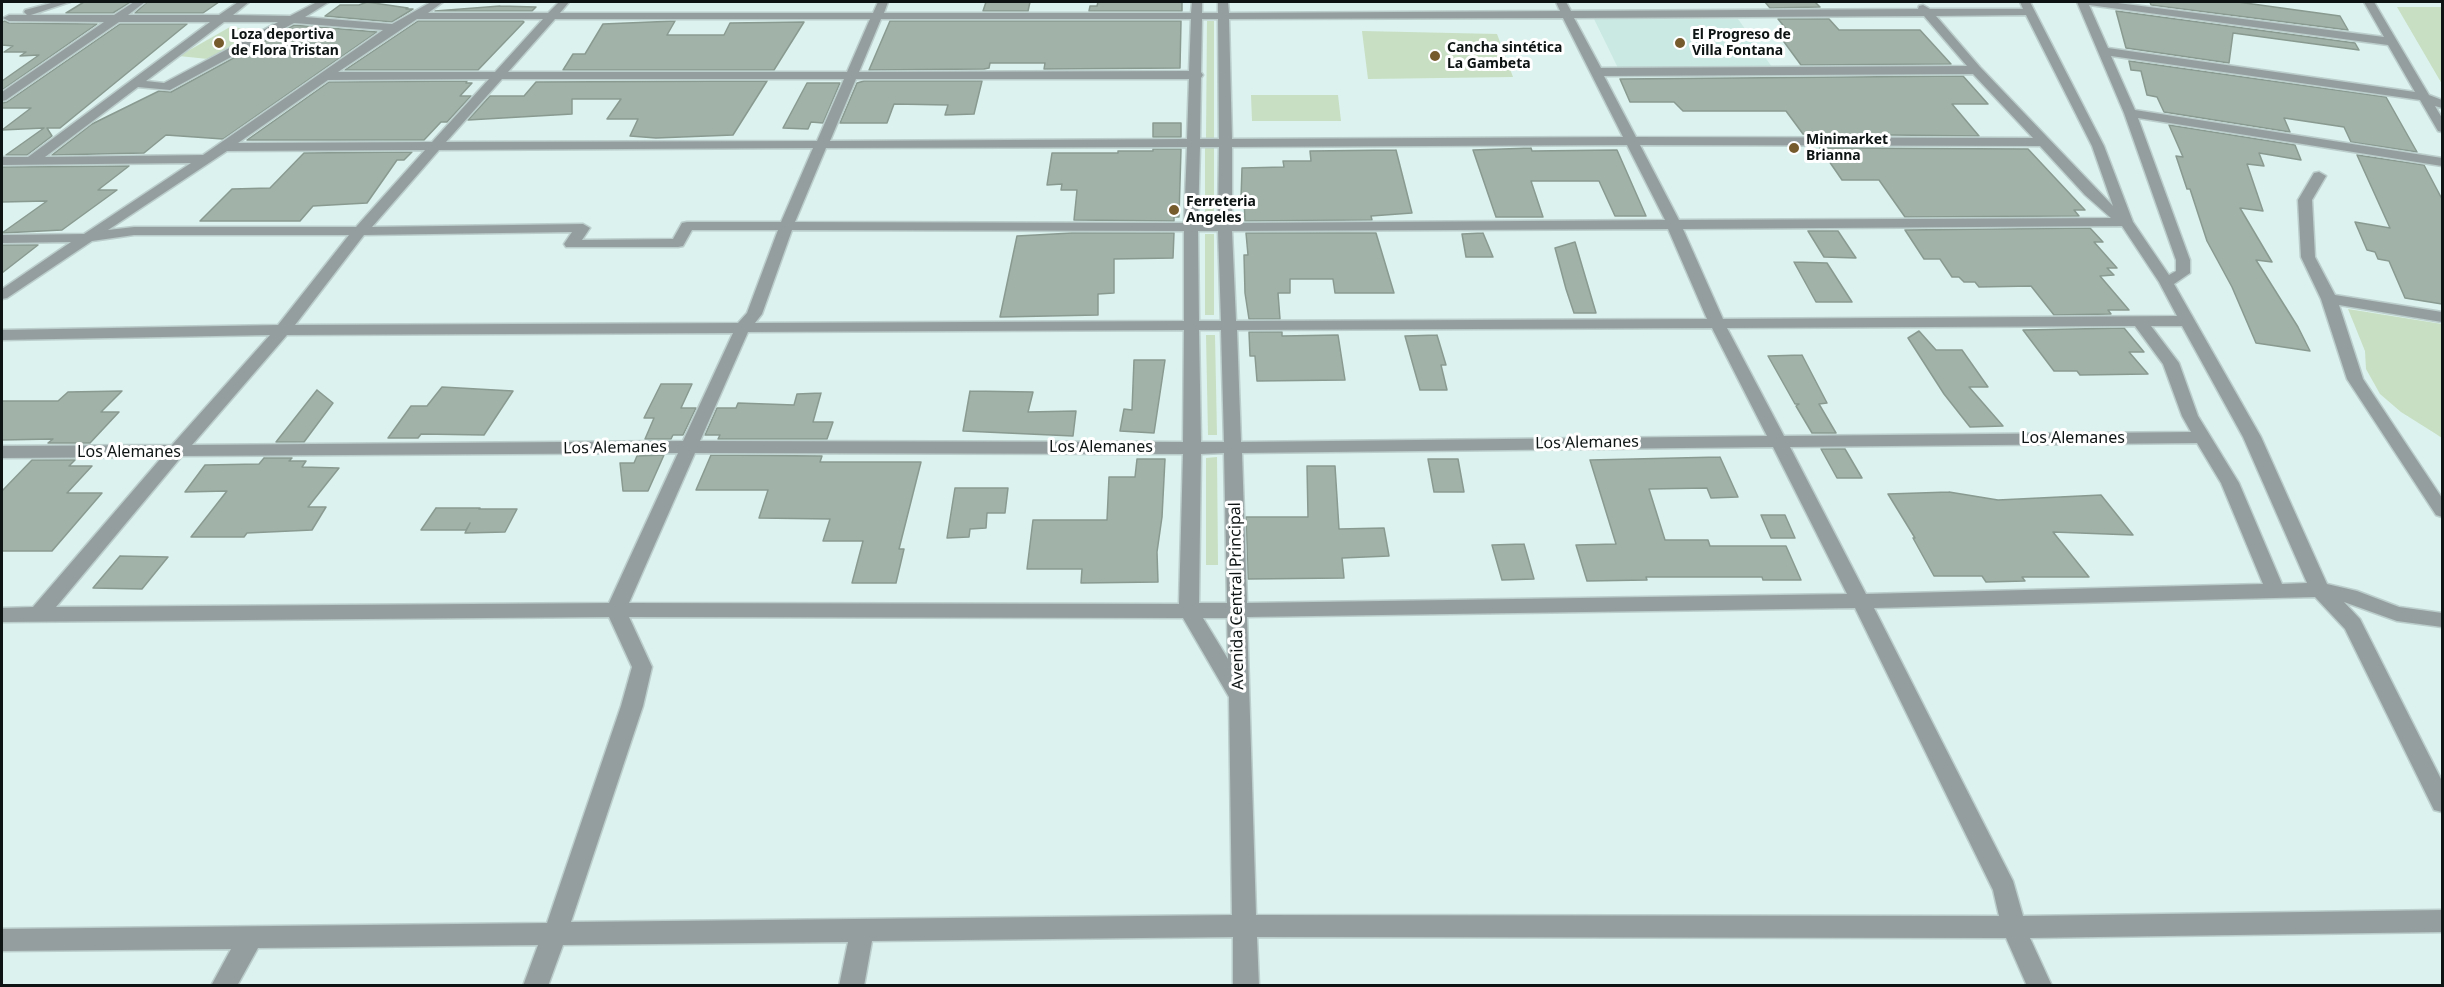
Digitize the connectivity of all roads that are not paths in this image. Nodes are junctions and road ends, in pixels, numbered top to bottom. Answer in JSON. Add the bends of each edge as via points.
{"nodes":[{"id":1,"x":65,"y":2,"type":"edge"},
{"id":2,"x":140,"y":2,"type":"edge"},
{"id":3,"x":244,"y":2,"type":"edge"},
{"id":4,"x":324,"y":2,"type":"edge"},
{"id":5,"x":438,"y":2,"type":"edge"},
{"id":6,"x":564,"y":2,"type":"edge"},
{"id":7,"x":1197,"y":2,"type":"edge"},
{"id":8,"x":1917,"y":2,"type":"edge"},
{"id":9,"x":2082,"y":2,"type":"edge"},
{"id":10,"x":2089,"y":2,"type":"edge"},
{"id":11,"x":2369,"y":2,"type":"edge"},
{"id":12,"x":2027,"y":7,"type":"edge"},
{"id":13,"x":1564,"y":8,"type":"edge"},
{"id":14,"x":880,"y":9,"type":"edge"},
{"id":15,"x":1223,"y":9,"type":"edge"},
{"id":16,"x":1928,"y":13,"type":"junction"},
{"id":17,"x":1197,"y":15,"type":"junction"},
{"id":18,"x":416,"y":16,"type":"junction"},
{"id":19,"x":551,"y":16,"type":"junction"},
{"id":20,"x":117,"y":17,"type":"junction"},
{"id":21,"x":221,"y":18,"type":"junction"},
{"id":22,"x":5,"y":19,"type":"edge"},
{"id":23,"x":292,"y":19,"type":"junction"},
{"id":24,"x":394,"y":28,"type":"junction"},
{"id":25,"x":2393,"y":42,"type":"junction"},
{"id":26,"x":2103,"y":51,"type":"junction"},
{"id":27,"x":1976,"y":70,"type":"junction"},
{"id":28,"x":1595,"y":72,"type":"junction"},
{"id":29,"x":1197,"y":75,"type":"junction"},
{"id":30,"x":325,"y":76,"type":"junction"},
{"id":31,"x":500,"y":76,"type":"junction"},
{"id":32,"x":851,"y":76,"type":"junction"},
{"id":33,"x":135,"y":83,"type":"junction"},
{"id":34,"x":2,"y":97,"type":"edge"},
{"id":35,"x":2424,"y":98,"type":"junction"},
{"id":36,"x":2442,"y":104,"type":"edge"},
{"id":37,"x":2130,"y":113,"type":"junction"},
{"id":38,"x":2442,"y":128,"type":"edge"},
{"id":39,"x":1632,"y":141,"type":"junction"},
{"id":40,"x":2044,"y":142,"type":"junction"},
{"id":41,"x":1225,"y":143,"type":"junction"},
{"id":42,"x":1194,"y":144,"type":"junction"},
{"id":43,"x":820,"y":146,"type":"junction"},
{"id":44,"x":224,"y":147,"type":"junction"},
{"id":45,"x":437,"y":147,"type":"junction"},
{"id":46,"x":208,"y":159,"type":"junction"},
{"id":47,"x":2,"y":161,"type":"edge"},
{"id":48,"x":31,"y":161,"type":"junction"},
{"id":49,"x":2442,"y":162,"type":"edge"},
{"id":50,"x":2319,"y":176,"type":"dead end"},
{"id":51,"x":2126,"y":222,"type":"junction"},
{"id":52,"x":1673,"y":223,"type":"junction"},
{"id":53,"x":786,"y":227,"type":"junction"},
{"id":54,"x":1191,"y":227,"type":"junction"},
{"id":55,"x":1225,"y":227,"type":"junction"},
{"id":56,"x":360,"y":231,"type":"junction"},
{"id":57,"x":86,"y":238,"type":"junction"},
{"id":58,"x":2,"y":239,"type":"edge"},
{"id":59,"x":2166,"y":282,"type":"junction"},
{"id":60,"x":2,"y":295,"type":"edge"},
{"id":61,"x":2329,"y":299,"type":"junction"},
{"id":62,"x":2442,"y":317,"type":"edge"},
{"id":63,"x":2139,"y":321,"type":"junction"},
{"id":64,"x":2188,"y":321,"type":"junction"},
{"id":65,"x":1717,"y":323,"type":"junction"},
{"id":66,"x":1228,"y":324,"type":"junction"},
{"id":67,"x":1190,"y":326,"type":"junction"},
{"id":68,"x":743,"y":327,"type":"junction"},
{"id":69,"x":283,"y":330,"type":"junction"},
{"id":70,"x":2,"y":335,"type":"edge"},
{"id":71,"x":2200,"y":437,"type":"junction"},
{"id":72,"x":1777,"y":441,"type":"junction"},
{"id":73,"x":688,"y":447,"type":"junction"},
{"id":74,"x":1192,"y":447,"type":"junction"},
{"id":75,"x":1233,"y":447,"type":"junction"},
{"id":76,"x":2,"y":452,"type":"edge"},
{"id":77,"x":176,"y":452,"type":"junction"},
{"id":78,"x":2442,"y":511,"type":"edge"},
{"id":79,"x":2320,"y":590,"type":"junction"},
{"id":80,"x":2276,"y":591,"type":"junction"},
{"id":81,"x":1859,"y":601,"type":"junction"},
{"id":82,"x":1237,"y":609,"type":"junction"},
{"id":83,"x":616,"y":610,"type":"junction"},
{"id":84,"x":1189,"y":611,"type":"junction"},
{"id":85,"x":2,"y":615,"type":"edge"},
{"id":86,"x":38,"y":615,"type":"junction"},
{"id":87,"x":2442,"y":620,"type":"edge"},
{"id":88,"x":1240,"y":697,"type":"junction"},
{"id":89,"x":2442,"y":803,"type":"edge"},
{"id":90,"x":2442,"y":921,"type":"edge"},
{"id":91,"x":1245,"y":926,"type":"junction"},
{"id":92,"x":2013,"y":927,"type":"junction"},
{"id":93,"x":862,"y":931,"type":"junction"},
{"id":94,"x":555,"y":934,"type":"junction"},
{"id":95,"x":251,"y":938,"type":"junction"},
{"id":96,"x":2,"y":940,"type":"edge"},
{"id":97,"x":223,"y":986,"type":"edge"},
{"id":98,"x":535,"y":986,"type":"edge"},
{"id":99,"x":851,"y":986,"type":"edge"},
{"id":100,"x":1246,"y":986,"type":"edge"},
{"id":101,"x":2040,"y":986,"type":"edge"}],
"edges":[{"from":1,"to":22,"type":"street"},
{"from":2,"to":20,"type":"street"},
{"from":3,"to":21,"type":"street"},
{"from":4,"to":23,"type":"street"},
{"from":5,"to":18,"type":"street"},
{"from":6,"to":19,"type":"street"},
{"from":7,"to":17,"type":"street"},
{"from":8,"to":16,"type":"street"},
{"from":9,"to":26,"type":"street"},
{"from":10,"to":25,"type":"street"},
{"from":11,"to":25,"type":"street"},
{"from":12,"to":16,"type":"street"},
{"from":12,"to":51,"type":"street","via":[[2098,146]]},
{"from":13,"to":15,"type":"street"},
{"from":13,"to":16,"type":"street"},
{"from":13,"to":28,"type":"street"},
{"from":14,"to":17,"type":"street"},
{"from":14,"to":19,"type":"street"},
{"from":14,"to":32,"type":"street"},
{"from":15,"to":17,"type":"street"},
{"from":15,"to":41,"type":"street","name":"Avenida Central Principal"},
{"from":16,"to":27,"type":"street"},
{"from":17,"to":29,"type":"street"},
{"from":18,"to":19,"type":"street"},
{"from":18,"to":24,"type":"street"},
{"from":19,"to":31,"type":"street"},
{"from":20,"to":21,"type":"street"},
{"from":20,"to":22,"type":"street"},
{"from":20,"to":34,"type":"street"},
{"from":21,"to":23,"type":"street"},
{"from":21,"to":33,"type":"street"},
{"from":23,"to":24,"type":"street"},
{"from":23,"to":33,"type":"street","via":[[166,87]]},
{"from":24,"to":30,"type":"street"},
{"from":25,"to":35,"type":"street"},
{"from":26,"to":35,"type":"street"},
{"from":26,"to":37,"type":"street"},
{"from":27,"to":28,"type":"street"},
{"from":27,"to":40,"type":"street"},
{"from":28,"to":39,"type":"street"},
{"from":29,"to":32,"type":"street"},
{"from":29,"to":42,"type":"street"},
{"from":30,"to":31,"type":"street"},
{"from":30,"to":44,"type":"street"},
{"from":31,"to":32,"type":"street"},
{"from":31,"to":45,"type":"street"},
{"from":32,"to":43,"type":"street"},
{"from":33,"to":48,"type":"street"},
{"from":35,"to":36,"type":"street"},
{"from":35,"to":38,"type":"street"},
{"from":37,"to":49,"type":"street"},
{"from":37,"to":59,"type":"street","via":[[2183,261],[2183,273]]},
{"from":39,"to":40,"type":"street"},
{"from":39,"to":41,"type":"street"},
{"from":39,"to":52,"type":"street"},
{"from":40,"to":51,"type":"street","via":[[2102,204]]},
{"from":41,"to":42,"type":"street"},
{"from":41,"to":55,"type":"street","name":"Avenida Central Principal"},
{"from":42,"to":43,"type":"street"},
{"from":42,"to":54,"type":"street"},
{"from":43,"to":45,"type":"street"},
{"from":43,"to":53,"type":"street"},
{"from":44,"to":45,"type":"street"},
{"from":44,"to":46,"type":"street"},
{"from":45,"to":56,"type":"street"},
{"from":46,"to":48,"type":"street"},
{"from":46,"to":57,"type":"street"},
{"from":47,"to":48,"type":"street"},
{"from":50,"to":61,"type":"street","via":[[2305,200],[2306,234],[2308,257]]},
{"from":51,"to":52,"type":"street"},
{"from":51,"to":59,"type":"street"},
{"from":52,"to":55,"type":"street"},
{"from":52,"to":65,"type":"street"},
{"from":53,"to":54,"type":"street"},
{"from":53,"to":56,"type":"street","via":[[687,226],[678,243],[571,244],[583,228]]},
{"from":53,"to":68,"type":"street","via":[[754,314]]},
{"from":54,"to":55,"type":"street"},
{"from":54,"to":67,"type":"street"},
{"from":55,"to":66,"type":"street","name":"Avenida Central Principal"},
{"from":56,"to":57,"type":"street","via":[[134,231]]},
{"from":56,"to":69,"type":"street"},
{"from":57,"to":58,"type":"street"},
{"from":57,"to":60,"type":"street"},
{"from":59,"to":64,"type":"street"},
{"from":61,"to":62,"type":"street"},
{"from":61,"to":78,"type":"street","via":[[2355,379]]},
{"from":63,"to":64,"type":"street"},
{"from":63,"to":65,"type":"street"},
{"from":63,"to":71,"type":"street","via":[[2171,363]]},
{"from":64,"to":79,"type":"street","via":[[2252,437]]},
{"from":65,"to":66,"type":"street"},
{"from":65,"to":72,"type":"street"},
{"from":66,"to":67,"type":"street"},
{"from":66,"to":75,"type":"street","name":"Avenida Central Principal"},
{"from":67,"to":68,"type":"street"},
{"from":67,"to":74,"type":"street"},
{"from":68,"to":69,"type":"street"},
{"from":68,"to":73,"type":"street"},
{"from":69,"to":70,"type":"street"},
{"from":69,"to":77,"type":"street"},
{"from":71,"to":72,"type":"street","name":"Los Alemanes"},
{"from":71,"to":80,"type":"street","via":[[2230,483]]},
{"from":72,"to":75,"type":"street","name":"Los Alemanes"},
{"from":72,"to":81,"type":"street"},
{"from":73,"to":74,"type":"street","name":"Los Alemanes"},
{"from":73,"to":77,"type":"street","name":"Los Alemanes"},
{"from":73,"to":83,"type":"street"},
{"from":74,"to":75,"type":"street","name":"Los Alemanes"},
{"from":74,"to":84,"type":"street"},
{"from":75,"to":82,"type":"street","name":"Avenida Central Principal"},
{"from":76,"to":77,"type":"street","name":"Los Alemanes"},
{"from":77,"to":86,"type":"street"},
{"from":79,"to":80,"type":"street"},
{"from":79,"to":87,"type":"street","via":[[2350,596],[2397,614]]},
{"from":79,"to":89,"type":"street","via":[[2353,624]]},
{"from":80,"to":81,"type":"street"},
{"from":81,"to":82,"type":"street"},
{"from":81,"to":92,"type":"street","via":[[2005,889]]},
{"from":82,"to":84,"type":"street"},
{"from":82,"to":88,"type":"street","name":"Avenida Central Principal"},
{"from":83,"to":84,"type":"street"},
{"from":83,"to":86,"type":"street"},
{"from":83,"to":94,"type":"street","via":[[642,667]]},
{"from":84,"to":88,"type":"street","name":"Avenida Central Principal"},
{"from":85,"to":86,"type":"street"},
{"from":88,"to":91,"type":"street"},
{"from":90,"to":92,"type":"street"},
{"from":91,"to":92,"type":"street"},
{"from":91,"to":93,"type":"street"},
{"from":91,"to":100,"type":"street"},
{"from":92,"to":101,"type":"street"},
{"from":93,"to":94,"type":"street"},
{"from":93,"to":99,"type":"street"},
{"from":94,"to":95,"type":"street"},
{"from":94,"to":98,"type":"street"},
{"from":95,"to":96,"type":"street"},
{"from":95,"to":97,"type":"street"}]}
